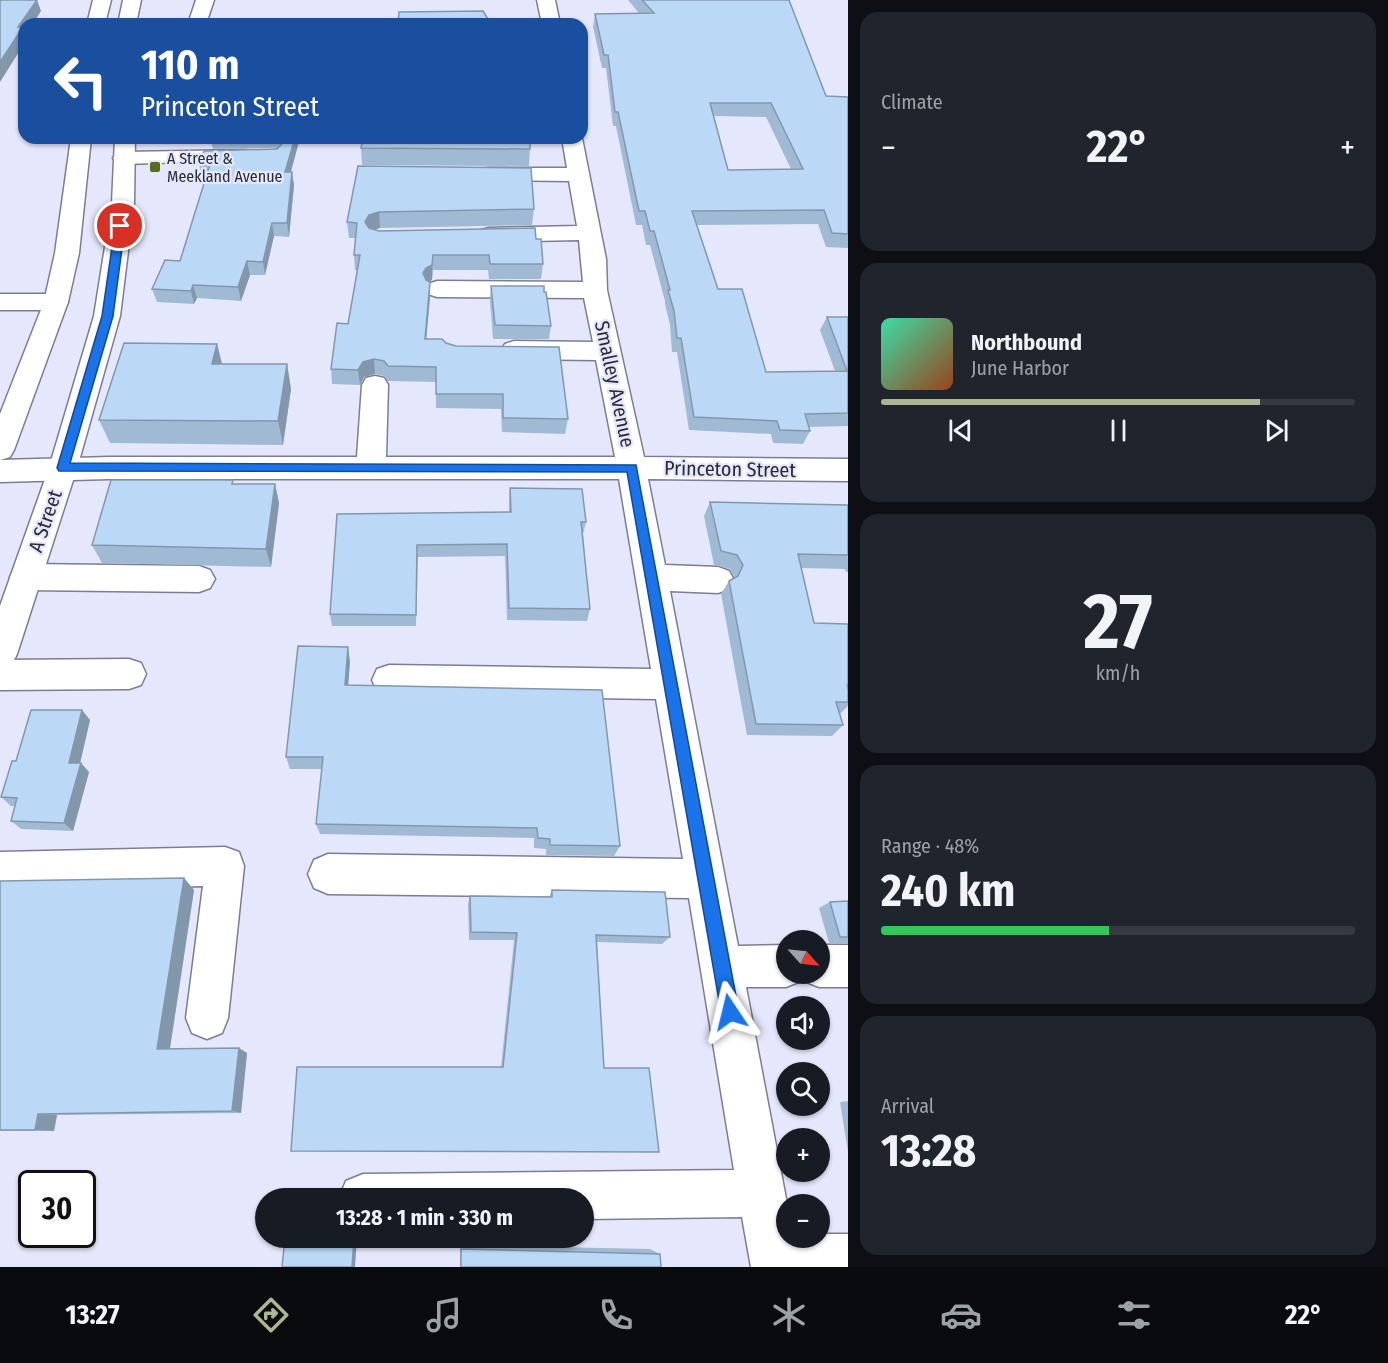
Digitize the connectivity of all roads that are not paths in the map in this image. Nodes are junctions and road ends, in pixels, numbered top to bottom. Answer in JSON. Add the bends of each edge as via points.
{"nodes":[{"id":1,"x":102,"y":0,"type":"edge"},
{"id":2,"x":132,"y":0,"type":"edge"},
{"id":3,"x":206,"y":0,"type":"edge"},
{"id":4,"x":546,"y":0,"type":"edge"},
{"id":5,"x":98,"y":18,"type":"edge"},
{"id":6,"x":128,"y":18,"type":"edge"},
{"id":7,"x":199,"y":18,"type":"edge"},
{"id":8,"x":550,"y":18,"type":"edge"},
{"id":9,"x":80,"y":144,"type":"edge"},
{"id":10,"x":125,"y":144,"type":"edge"},
{"id":11,"x":135,"y":144,"type":"edge"},
{"id":12,"x":573,"y":144,"type":"edge"},
{"id":13,"x":260,"y":156,"type":"edge"},
{"id":14,"x":473,"y":174,"type":"edge"},
{"id":15,"x":577,"y":175,"type":"junction"},
{"id":16,"x":589,"y":233,"type":"junction"},
{"id":17,"x":473,"y":235,"type":"edge"},
{"id":18,"x":437,"y":289,"type":"dead end"},
{"id":19,"x":595,"y":290,"type":"junction"},
{"id":20,"x":56,"y":302,"type":"junction"},
{"id":21,"x":0,"y":303,"type":"edge"},
{"id":22,"x":490,"y":350,"type":"edge"},
{"id":23,"x":609,"y":351,"type":"junction"},
{"id":24,"x":375,"y":385,"type":"dead end"},
{"id":25,"x":0,"y":450,"type":"edge"},
{"id":26,"x":63,"y":468,"type":"junction"},
{"id":27,"x":371,"y":468,"type":"junction"},
{"id":28,"x":632,"y":468,"type":"junction"},
{"id":29,"x":848,"y":470,"type":"edge"},
{"id":30,"x":0,"y":471,"type":"edge"},
{"id":31,"x":26,"y":577,"type":"junction"},
{"id":32,"x":652,"y":578,"type":"junction"},
{"id":33,"x":199,"y":579,"type":"dead end"},
{"id":34,"x":718,"y":580,"type":"dead end"},
{"id":35,"x":0,"y":654,"type":"edge"},
{"id":36,"x":129,"y":674,"type":"dead end"},
{"id":37,"x":0,"y":675,"type":"edge"},
{"id":38,"x":388,"y":680,"type":"dead end"},
{"id":39,"x":671,"y":684,"type":"junction"},
{"id":40,"x":0,"y":871,"type":"edge"},
{"id":41,"x":328,"y":874,"type":"dead end"},
{"id":42,"x":706,"y":879,"type":"junction"},
{"id":43,"x":776,"y":966,"type":"edge"},
{"id":44,"x":830,"y":966,"type":"edge"},
{"id":45,"x":848,"y":966,"type":"edge"},
{"id":46,"x":722,"y":967,"type":"junction"},
{"id":47,"x":207,"y":1018,"type":"dead end"},
{"id":48,"x":762,"y":1194,"type":"junction"},
{"id":49,"x":594,"y":1196,"type":"edge"},
{"id":50,"x":848,"y":1258,"type":"edge"},
{"id":51,"x":775,"y":1263,"type":"edge"}],
"edges":[{"from":1,"to":5,"type":"street"},
{"from":2,"to":6,"type":"street"},
{"from":3,"to":7,"type":"street"},
{"from":4,"to":8,"type":"street"},
{"from":9,"to":20,"type":"street","via":[[67,253]]},
{"from":10,"to":26,"type":"street","name":"A Street","via":[[123,203],[107,316]]},
{"from":11,"to":13,"type":"street"},
{"from":12,"to":15,"type":"street","name":"Smalley Avenue"},
{"from":14,"to":15,"type":"street"},
{"from":15,"to":16,"type":"street","name":"Smalley Avenue"},
{"from":16,"to":17,"type":"street"},
{"from":16,"to":19,"type":"street","name":"Smalley Avenue"},
{"from":18,"to":19,"type":"street"},
{"from":19,"to":23,"type":"street","name":"Smalley Avenue"},
{"from":20,"to":21,"type":"street"},
{"from":20,"to":25,"type":"street"},
{"from":22,"to":23,"type":"street"},
{"from":23,"to":28,"type":"street","name":"Smalley Avenue"},
{"from":24,"to":27,"type":"street"},
{"from":26,"to":27,"type":"street","name":"Princeton Street"},
{"from":26,"to":30,"type":"street","name":"Princeton Street"},
{"from":26,"to":31,"type":"street","name":"A Street"},
{"from":27,"to":28,"type":"street","name":"Princeton Street"},
{"from":28,"to":29,"type":"street","name":"Princeton Street"},
{"from":28,"to":32,"type":"street","name":"Smalley Avenue"},
{"from":31,"to":33,"type":"street"},
{"from":31,"to":35,"type":"street","name":"A Street"},
{"from":32,"to":34,"type":"street"},
{"from":32,"to":39,"type":"street","name":"Smalley Avenue"},
{"from":36,"to":37,"type":"street"},
{"from":38,"to":39,"type":"street"},
{"from":39,"to":42,"type":"street","name":"Smalley Avenue"},
{"from":40,"to":47,"type":"street","via":[[225,866]]},
{"from":41,"to":42,"type":"street"},
{"from":42,"to":46,"type":"street","name":"Smalley Avenue"},
{"from":43,"to":46,"type":"street"},
{"from":44,"to":45,"type":"street"},
{"from":46,"to":48,"type":"street","name":"Smalley Avenue"},
{"from":48,"to":49,"type":"street"},
{"from":48,"to":51,"type":"street","name":"Smalley Avenue"},
{"from":50,"to":51,"type":"street"}]}
